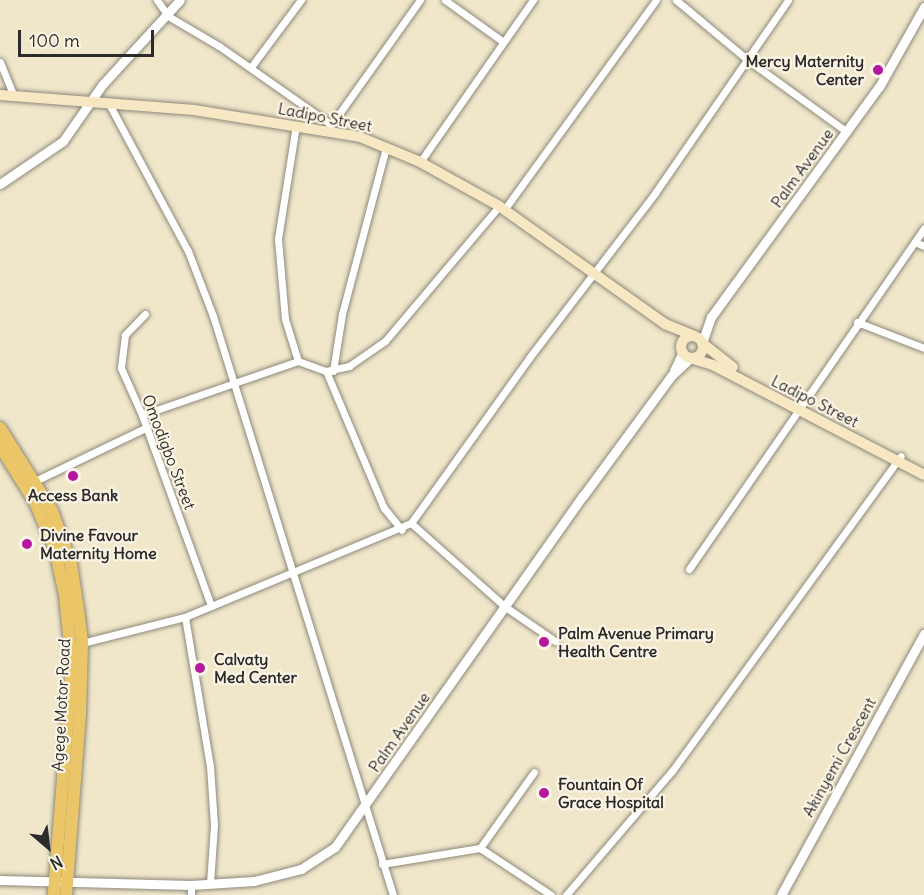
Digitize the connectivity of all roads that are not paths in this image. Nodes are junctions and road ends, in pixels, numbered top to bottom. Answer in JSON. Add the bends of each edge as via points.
{"nodes":[{"id":1,"x":157,"y":0,"type":"edge"},
{"id":2,"x":180,"y":0,"type":"edge"},
{"id":3,"x":301,"y":0,"type":"edge"},
{"id":4,"x":420,"y":0,"type":"edge"},
{"id":5,"x":445,"y":0,"type":"edge"},
{"id":6,"x":533,"y":0,"type":"edge"},
{"id":7,"x":656,"y":0,"type":"edge"},
{"id":8,"x":676,"y":0,"type":"edge"},
{"id":9,"x":788,"y":0,"type":"edge"},
{"id":10,"x":924,"y":7,"type":"edge"},
{"id":11,"x":168,"y":16,"type":"junction"},
{"id":12,"x":502,"y":41,"type":"junction"},
{"id":13,"x":749,"y":61,"type":"junction"},
{"id":14,"x":0,"y":62,"type":"edge"},
{"id":15,"x":251,"y":67,"type":"junction"},
{"id":16,"x":0,"y":95,"type":"edge"},
{"id":17,"x":14,"y":96,"type":"junction"},
{"id":18,"x":96,"y":100,"type":"junction"},
{"id":19,"x":108,"y":102,"type":"junction"},
{"id":20,"x":296,"y":125,"type":"junction"},
{"id":21,"x":329,"y":127,"type":"junction"},
{"id":22,"x":847,"y":132,"type":"junction"},
{"id":23,"x":386,"y":147,"type":"junction"},
{"id":24,"x":420,"y":162,"type":"junction"},
{"id":25,"x":0,"y":183,"type":"edge"},
{"id":26,"x":502,"y":208,"type":"junction"},
{"id":27,"x":924,"y":228,"type":"edge"},
{"id":28,"x":915,"y":242,"type":"junction"},
{"id":29,"x":924,"y":246,"type":"edge"},
{"id":30,"x":597,"y":273,"type":"junction"},
{"id":31,"x":145,"y":314,"type":"dead end"},
{"id":32,"x":857,"y":322,"type":"junction"},
{"id":33,"x":665,"y":324,"type":"junction"},
{"id":34,"x":698,"y":340,"type":"junction"},
{"id":35,"x":924,"y":348,"type":"edge"},
{"id":36,"x":687,"y":355,"type":"junction"},
{"id":37,"x":298,"y":361,"type":"junction"},
{"id":38,"x":329,"y":371,"type":"junction"},
{"id":39,"x":233,"y":385,"type":"junction"},
{"id":40,"x":798,"y":407,"type":"junction"},
{"id":41,"x":142,"y":415,"type":"junction"},
{"id":42,"x":147,"y":427,"type":"junction"},
{"id":43,"x":0,"y":428,"type":"edge"},
{"id":44,"x":0,"y":446,"type":"edge"},
{"id":45,"x":899,"y":458,"type":"junction"},
{"id":46,"x":924,"y":468,"type":"edge"},
{"id":47,"x":924,"y":475,"type":"edge"},
{"id":48,"x":35,"y":482,"type":"junction"},
{"id":49,"x":411,"y":523,"type":"junction"},
{"id":50,"x":402,"y":530,"type":"junction"},
{"id":51,"x":689,"y":569,"type":"dead end"},
{"id":52,"x":292,"y":574,"type":"junction"},
{"id":53,"x":211,"y":606,"type":"junction"},
{"id":54,"x":504,"y":606,"type":"junction"},
{"id":55,"x":184,"y":617,"type":"junction"},
{"id":56,"x":924,"y":634,"type":"edge"},
{"id":57,"x":555,"y":641,"type":"dead end"},
{"id":58,"x":82,"y":643,"type":"junction"},
{"id":59,"x":534,"y":772,"type":"dead end"},
{"id":60,"x":363,"y":809,"type":"junction"},
{"id":61,"x":480,"y":848,"type":"junction"},
{"id":62,"x":382,"y":864,"type":"junction"},
{"id":63,"x":0,"y":879,"type":"edge"},
{"id":64,"x":210,"y":883,"type":"junction"},
{"id":65,"x":191,"y":885,"type":"junction"},
{"id":66,"x":60,"y":889,"type":"edge"},
{"id":67,"x":191,"y":895,"type":"edge"},
{"id":68,"x":393,"y":895,"type":"edge"},
{"id":69,"x":551,"y":895,"type":"edge"},
{"id":70,"x":566,"y":895,"type":"edge"},
{"id":71,"x":782,"y":895,"type":"edge"}],
"edges":[{"from":1,"to":11,"type":"street"},
{"from":2,"to":11,"type":"street"},
{"from":3,"to":15,"type":"street"},
{"from":4,"to":21,"type":"street"},
{"from":5,"to":12,"type":"street"},
{"from":6,"to":12,"type":"street"},
{"from":7,"to":26,"type":"street"},
{"from":8,"to":13,"type":"street"},
{"from":9,"to":13,"type":"street"},
{"from":10,"to":22,"type":"street","name":"Palm Avenue","via":[[879,87]]},
{"from":11,"to":15,"type":"street"},
{"from":11,"to":18,"type":"street","via":[[102,85]]},
{"from":12,"to":24,"type":"street"},
{"from":13,"to":22,"type":"street"},
{"from":13,"to":30,"type":"street"},
{"from":14,"to":17,"type":"street"},
{"from":15,"to":21,"type":"street"},
{"from":16,"to":17,"type":"main road","name":"Ladipo Street"},
{"from":17,"to":18,"type":"main road","name":"Ladipo Street"},
{"from":18,"to":19,"type":"main road","name":"Ladipo Street"},
{"from":18,"to":25,"type":"street","via":[[63,141]]},
{"from":19,"to":20,"type":"main road","name":"Ladipo Street"},
{"from":19,"to":39,"type":"street","via":[[188,251]]},
{"from":20,"to":21,"type":"main road","name":"Ladipo Street"},
{"from":20,"to":37,"type":"street","via":[[278,239],[285,319]]},
{"from":21,"to":23,"type":"main road","name":"Ladipo Street"},
{"from":22,"to":34,"type":"street","name":"Palm Avenue"},
{"from":23,"to":24,"type":"main road","name":"Ladipo Street"},
{"from":23,"to":38,"type":"street"},
{"from":24,"to":26,"type":"main road","name":"Ladipo Street"},
{"from":26,"to":30,"type":"main road","name":"Ladipo Street"},
{"from":26,"to":38,"type":"street","via":[[385,341],[349,366]]},
{"from":27,"to":28,"type":"street"},
{"from":28,"to":29,"type":"street"},
{"from":28,"to":32,"type":"street"},
{"from":30,"to":33,"type":"main road","name":"Ladipo Street"},
{"from":30,"to":49,"type":"street","via":[[529,358]]},
{"from":31,"to":41,"type":"street","name":"Omodigbo Street","via":[[121,345],[121,368]]},
{"from":32,"to":35,"type":"street"},
{"from":32,"to":40,"type":"street"},
{"from":33,"to":34,"type":"main road","name":"Ladipo Street"},
{"from":33,"to":36,"type":"main road","name":"Ladipo Street"},
{"from":34,"to":36,"type":"main road","via":[[702,352]]},
{"from":34,"to":36,"type":"main road","via":[[683,342]]},
{"from":34,"to":40,"type":"main road","name":"Ladipo Street","via":[[716,358]]},
{"from":36,"to":40,"type":"main road","name":"Ladipo Street"},
{"from":36,"to":54,"type":"street","name":"Palm Avenue"},
{"from":37,"to":38,"type":"street"},
{"from":37,"to":39,"type":"street"},
{"from":38,"to":50,"type":"street","via":[[384,508]]},
{"from":39,"to":41,"type":"street"},
{"from":39,"to":52,"type":"street"},
{"from":40,"to":45,"type":"main road","name":"Ladipo Street"},
{"from":40,"to":51,"type":"street"},
{"from":41,"to":42,"type":"street","name":"Omodigbo Street"},
{"from":42,"to":48,"type":"street"},
{"from":42,"to":53,"type":"street","name":"Omodigbo Street"},
{"from":43,"to":48,"type":"highway","name":"Agege Motor Road"},
{"from":44,"to":66,"type":"highway","name":"Agege Motor Road","via":[[35,502],[65,595],[72,664]]},
{"from":45,"to":46,"type":"main road","name":"Ladipo Street"},
{"from":45,"to":47,"type":"main road","name":"Ladipo Street"},
{"from":45,"to":70,"type":"street","via":[[672,771]]},
{"from":48,"to":58,"type":"highway","name":"Agege Motor Road","via":[[52,512],[71,564]]},
{"from":49,"to":50,"type":"street"},
{"from":49,"to":54,"type":"street"},
{"from":50,"to":52,"type":"street"},
{"from":52,"to":53,"type":"street"},
{"from":52,"to":60,"type":"street"},
{"from":53,"to":55,"type":"street"},
{"from":54,"to":57,"type":"street"},
{"from":54,"to":60,"type":"street","name":"Palm Avenue"},
{"from":55,"to":58,"type":"street"},
{"from":55,"to":64,"type":"street","via":[[210,766],[214,825]]},
{"from":56,"to":71,"type":"street","name":"Akinyemi Crescent"},
{"from":58,"to":66,"type":"highway","name":"Agege Motor Road"},
{"from":59,"to":61,"type":"street"},
{"from":60,"to":62,"type":"street"},
{"from":60,"to":64,"type":"street","name":"Palm Avenue","via":[[335,846],[301,869],[254,881]]},
{"from":61,"to":62,"type":"street"},
{"from":61,"to":69,"type":"street"},
{"from":62,"to":68,"type":"street"},
{"from":63,"to":66,"type":"street","name":"Palm Avenue"},
{"from":64,"to":65,"type":"street","name":"Palm Avenue"},
{"from":65,"to":66,"type":"street","name":"Palm Avenue"},
{"from":65,"to":67,"type":"street"}]}
